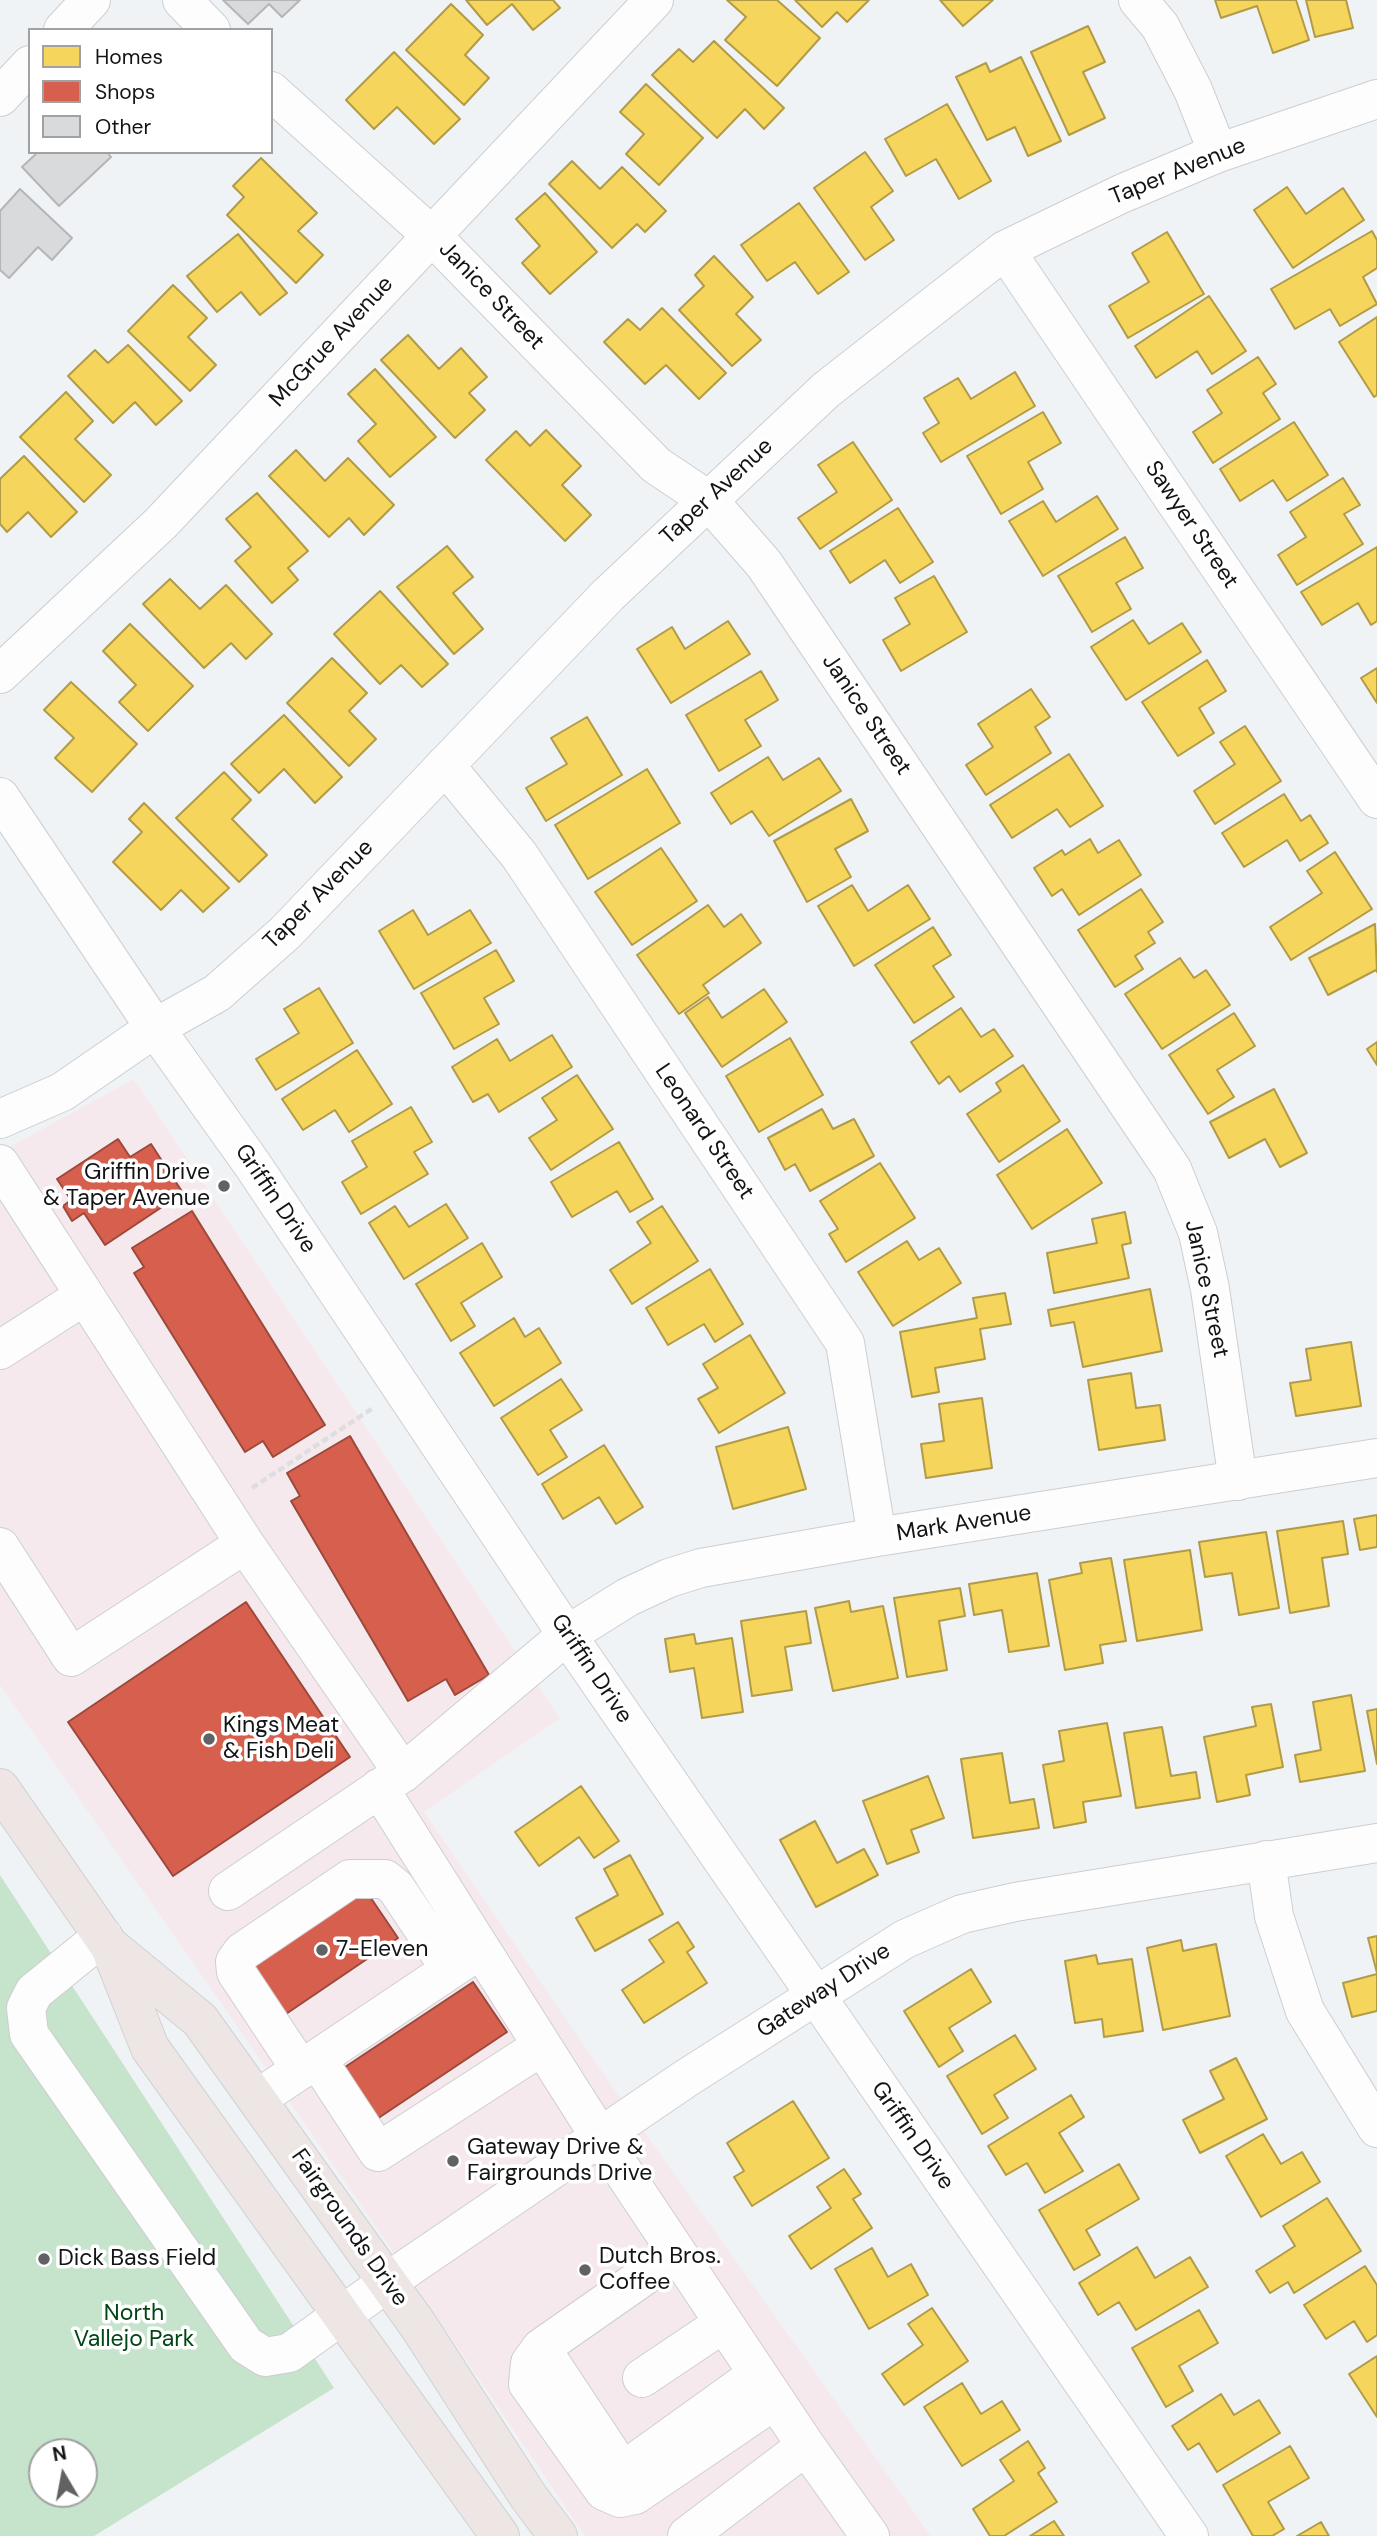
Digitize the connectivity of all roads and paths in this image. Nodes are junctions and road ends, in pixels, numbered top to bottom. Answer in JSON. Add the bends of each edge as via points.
{"nodes":[{"id":1,"x":91,"y":0,"type":"edge"},
{"id":2,"x":182,"y":0,"type":"edge"},
{"id":3,"x":654,"y":0,"type":"edge"},
{"id":4,"x":1138,"y":0,"type":"edge"},
{"id":5,"x":65,"y":28,"type":"edge"},
{"id":6,"x":209,"y":28,"type":"edge"},
{"id":7,"x":28,"y":67,"type":"edge"},
{"id":8,"x":273,"y":93,"type":"edge"},
{"id":9,"x":0,"y":97,"type":"edge"},
{"id":10,"x":1377,"y":99,"type":"edge"},
{"id":11,"x":1218,"y":153,"type":"junction"},
{"id":12,"x":432,"y":236,"type":"junction"},
{"id":13,"x":1006,"y":250,"type":"junction"},
{"id":14,"x":708,"y":500,"type":"junction"},
{"id":15,"x":0,"y":674,"type":"edge"},
{"id":16,"x":445,"y":765,"type":"junction"},
{"id":17,"x":0,"y":797,"type":"edge"},
{"id":18,"x":1377,"y":799,"type":"edge"},
{"id":19,"x":155,"y":1028,"type":"junction"},
{"id":20,"x":0,"y":1119,"type":"edge"},
{"id":21,"x":0,"y":1164,"type":"edge"},
{"id":22,"x":84,"y":1296,"type":"junction"},
{"id":23,"x":0,"y":1350,"type":"edge"},
{"id":24,"x":403,"y":1388,"type":"junction"},
{"id":25,"x":1377,"y":1458,"type":"edge"},
{"id":26,"x":1238,"y":1481,"type":"junction"},
{"id":27,"x":222,"y":1508,"type":"junction"},
{"id":28,"x":877,"y":1537,"type":"junction"},
{"id":29,"x":245,"y":1544,"type":"junction"},
{"id":30,"x":0,"y":1548,"type":"edge"},
{"id":31,"x":567,"y":1635,"type":"junction"},
{"id":32,"x":391,"y":1780,"type":"junction"},
{"id":33,"x":0,"y":1787,"type":"edge"},
{"id":34,"x":1377,"y":1843,"type":"edge"},
{"id":35,"x":1266,"y":1860,"type":"junction"},
{"id":36,"x":228,"y":1891,"type":"dead end"},
{"id":37,"x":107,"y":1942,"type":"junction"},
{"id":38,"x":465,"y":1959,"type":"junction"},
{"id":39,"x":816,"y":1996,"type":"junction"},
{"id":40,"x":542,"y":2046,"type":"junction"},
{"id":41,"x":309,"y":2064,"type":"junction"},
{"id":42,"x":257,"y":2099,"type":"junction"},
{"id":43,"x":1377,"y":2128,"type":"edge"},
{"id":44,"x":600,"y":2137,"type":"junction"},
{"id":45,"x":677,"y":2253,"type":"junction"},
{"id":46,"x":387,"y":2282,"type":"junction"},
{"id":47,"x":342,"y":2314,"type":"junction"},
{"id":48,"x":724,"y":2323,"type":"junction"},
{"id":49,"x":642,"y":2378,"type":"dead end"},
{"id":50,"x":767,"y":2387,"type":"junction"},
{"id":51,"x":806,"y":2446,"type":"junction"},
{"id":52,"x":500,"y":2536,"type":"edge"},
{"id":53,"x":558,"y":2536,"type":"edge"},
{"id":54,"x":687,"y":2536,"type":"edge"},
{"id":55,"x":870,"y":2536,"type":"edge"},
{"id":56,"x":1189,"y":2536,"type":"edge"}],
"edges":[{"from":1,"to":5,"type":"street"},
{"from":2,"to":6,"type":"street"},
{"from":3,"to":12,"type":"street","name":"McGrue Avenue"},
{"from":4,"to":11,"type":"street","via":[[1160,26]]},
{"from":7,"to":9,"type":"street"},
{"from":8,"to":12,"type":"street","name":"Janice Street"},
{"from":10,"to":11,"type":"street","name":"Taper Avenue"},
{"from":11,"to":13,"type":"street","name":"Taper Avenue"},
{"from":12,"to":14,"type":"street","name":"Janice Street","via":[[656,465]]},
{"from":12,"to":15,"type":"street","name":"McGrue Avenue","via":[[161,523]]},
{"from":13,"to":14,"type":"street","name":"Taper Avenue","via":[[826,390]]},
{"from":13,"to":18,"type":"street","name":"Sawyer Street"},
{"from":14,"to":16,"type":"street","name":"Taper Avenue","via":[[608,595]]},
{"from":14,"to":26,"type":"street","name":"Janice Street","via":[[764,564],[1171,1169],[1198,1233]]},
{"from":16,"to":19,"type":"street","name":"Taper Avenue","via":[[285,933],[216,993]]},
{"from":16,"to":28,"type":"street","name":"Leonard Street","via":[[519,855],[845,1343]]},
{"from":17,"to":19,"type":"street","name":"Griffin Drive"},
{"from":19,"to":20,"type":"street","name":"Taper Avenue","via":[[62,1092]]},
{"from":19,"to":24,"type":"street","name":"Griffin Drive"},
{"from":21,"to":22,"type":"street"},
{"from":22,"to":23,"type":"street"},
{"from":22,"to":27,"type":"street"},
{"from":24,"to":27,"type":"path"},
{"from":24,"to":31,"type":"street","name":"Griffin Drive"},
{"from":25,"to":26,"type":"street","name":"Mark Avenue"},
{"from":26,"to":28,"type":"street","name":"Mark Avenue"},
{"from":27,"to":29,"type":"street"},
{"from":28,"to":31,"type":"street","name":"Mark Avenue","via":[[701,1567],[628,1597]]},
{"from":29,"to":30,"type":"street","via":[[71,1657]]},
{"from":29,"to":32,"type":"street"},
{"from":31,"to":32,"type":"street","name":"Mark Avenue"},
{"from":31,"to":39,"type":"street","name":"Griffin Drive"},
{"from":32,"to":36,"type":"street","name":"Mark Avenue"},
{"from":32,"to":38,"type":"street"},
{"from":33,"to":37,"type":"main road","name":"Fairgrounds Drive"},
{"from":34,"to":35,"type":"street","name":"Gateway Drive"},
{"from":35,"to":39,"type":"street","name":"Gateway Drive","via":[[962,1914],[905,1939]]},
{"from":35,"to":43,"type":"street","via":[[1274,1916],[1305,2011]]},
{"from":37,"to":42,"type":"main road","name":"Fairgrounds Drive","via":[[200,2020]]},
{"from":37,"to":47,"type":"main road","name":"Fairgrounds Drive","via":[[150,2048]]},
{"from":37,"to":47,"type":"street","name":"Gateway Drive","via":[[34,1992],[26,2008],[29,2034],[246,2345],[265,2357],[289,2353]]},
{"from":38,"to":40,"type":"street"},
{"from":38,"to":41,"type":"street"},
{"from":38,"to":41,"type":"street","via":[[386,1879],[350,1879],[242,1952],[235,1962],[236,1972]]},
{"from":39,"to":44,"type":"street","name":"Gateway Drive"},
{"from":39,"to":56,"type":"street","name":"Griffin Drive"},
{"from":40,"to":41,"type":"street","via":[[378,2152]]},
{"from":40,"to":44,"type":"street"},
{"from":41,"to":42,"type":"street"},
{"from":42,"to":46,"type":"main road","name":"Fairgrounds Drive"},
{"from":44,"to":45,"type":"street"},
{"from":44,"to":46,"type":"street","name":"Gateway Drive"},
{"from":45,"to":48,"type":"street"},
{"from":45,"to":50,"type":"street","via":[[541,2348],[530,2363],[528,2384],[604,2491],[620,2498],[635,2495]]},
{"from":46,"to":47,"type":"street","name":"Gateway Drive"},
{"from":46,"to":53,"type":"main road","name":"Fairgrounds Drive"},
{"from":47,"to":52,"type":"main road","name":"Fairgrounds Drive"},
{"from":48,"to":49,"type":"street"},
{"from":48,"to":50,"type":"street"},
{"from":50,"to":51,"type":"street"},
{"from":51,"to":54,"type":"street"},
{"from":51,"to":55,"type":"street"}]}
